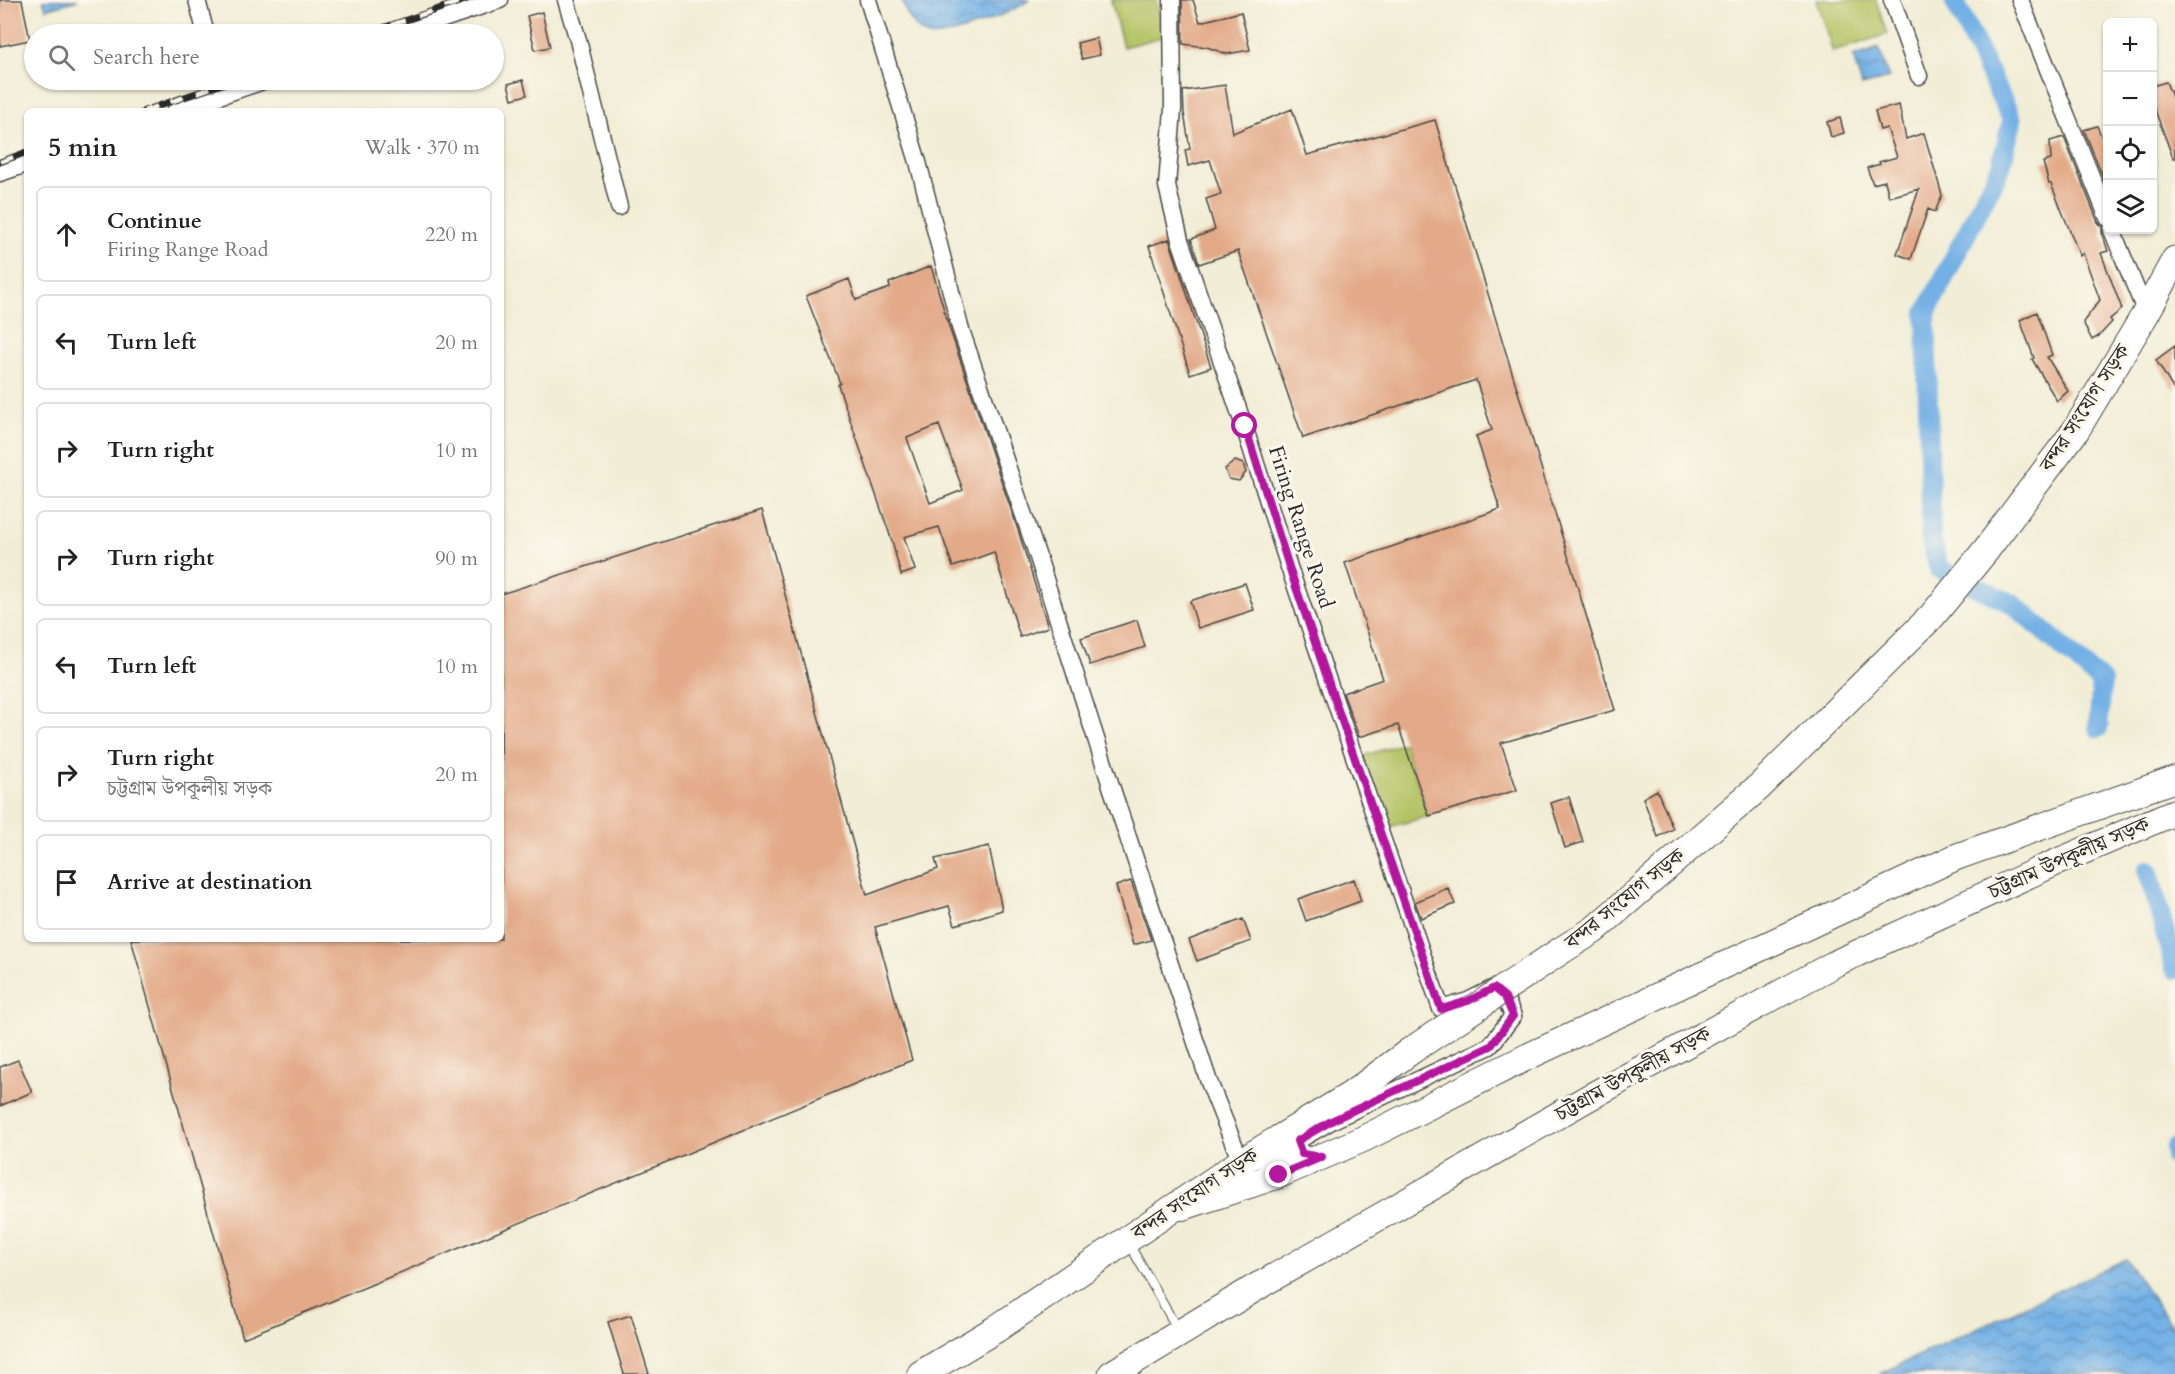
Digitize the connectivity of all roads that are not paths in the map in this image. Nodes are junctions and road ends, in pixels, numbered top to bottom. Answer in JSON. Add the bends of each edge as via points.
{"nodes":[{"id":1,"x":197,"y":0,"type":"edge"},
{"id":2,"x":500,"y":0,"type":"edge"},
{"id":3,"x":566,"y":0,"type":"edge"},
{"id":4,"x":868,"y":0,"type":"edge"},
{"id":5,"x":1172,"y":0,"type":"edge"},
{"id":6,"x":1892,"y":0,"type":"edge"},
{"id":7,"x":2020,"y":0,"type":"edge"},
{"id":8,"x":203,"y":24,"type":"edge"},
{"id":9,"x":429,"y":24,"type":"edge"},
{"id":10,"x":1919,"y":76,"type":"dead end"},
{"id":11,"x":215,"y":90,"type":"edge"},
{"id":12,"x":181,"y":108,"type":"edge"},
{"id":13,"x":24,"y":165,"type":"edge"},
{"id":14,"x":0,"y":173,"type":"edge"},
{"id":15,"x":2103,"y":206,"type":"edge"},
{"id":16,"x":619,"y":207,"type":"dead end"},
{"id":17,"x":2114,"y":234,"type":"edge"},
{"id":18,"x":2175,"y":260,"type":"edge"},
{"id":19,"x":2146,"y":313,"type":"junction"},
{"id":20,"x":2175,"y":779,"type":"edge"},
{"id":21,"x":2175,"y":812,"type":"edge"},
{"id":22,"x":1297,"y":1141,"type":"junction"},
{"id":23,"x":1322,"y":1157,"type":"junction"},
{"id":24,"x":1247,"y":1173,"type":"junction"},
{"id":25,"x":1127,"y":1240,"type":"junction"},
{"id":26,"x":1260,"y":1285,"type":"joint"},
{"id":27,"x":1179,"y":1334,"type":"junction"},
{"id":28,"x":921,"y":1374,"type":"edge"},
{"id":29,"x":1112,"y":1374,"type":"edge"}],
"edges":[{"from":1,"to":8,"type":"street"},
{"from":2,"to":9,"type":"street"},
{"from":3,"to":16,"type":"street"},
{"from":4,"to":24,"type":"street","via":[[918,162],[960,327],[1209,1082]]},
{"from":5,"to":22,"type":"street","name":"Firing Range Road","via":[[1173,109],[1167,186],[1180,240],[1245,426],[1296,589],[1441,1009],[1494,988],[1505,997],[1513,1016],[1491,1046],[1333,1120]]},
{"from":6,"to":10,"type":"street"},
{"from":7,"to":15,"type":"street"},
{"from":11,"to":12,"type":"street"},
{"from":13,"to":14,"type":"street"},
{"from":17,"to":19,"type":"street"},
{"from":18,"to":19,"type":"highway","name":"বন্দর সংযোগ সড়ক"},
{"from":19,"to":24,"type":"highway","name":"বন্দর সংযোগ সড়ক","bridge":true,"via":[[2076,430],[1986,550],[1932,616],[1760,786],[1594,930],[1409,1052]]},
{"from":20,"to":23,"type":"main road","name":"চট্টগ্রাম উপকূলীয় সড়ক","via":[[1956,857]]},
{"from":21,"to":26,"type":"main road","name":"চট্টগ্রাম উপকূলীয় সড়ক","via":[[1836,963],[1588,1098]]},
{"from":22,"to":23,"type":"street","via":[[1302,1154]]},
{"from":22,"to":24,"type":"street"},
{"from":23,"to":24,"type":"main road","name":"চট্টগ্রাম উপকূলীয় সড়ক"},
{"from":24,"to":25,"type":"highway","name":"বন্দর সংযোগ সড়ক","via":[[1166,1213]]},
{"from":25,"to":27,"type":"lane"},
{"from":25,"to":28,"type":"highway","name":"বন্দর সংযোগ সড়ক","via":[[996,1329]]},
{"from":26,"to":27,"type":"highway","name":"চট্টগ্রাম উপকূলীয় সড়ক"},
{"from":27,"to":29,"type":"highway","name":"চট্টগ্রাম উপকূলীয় সড়ক"}]}
